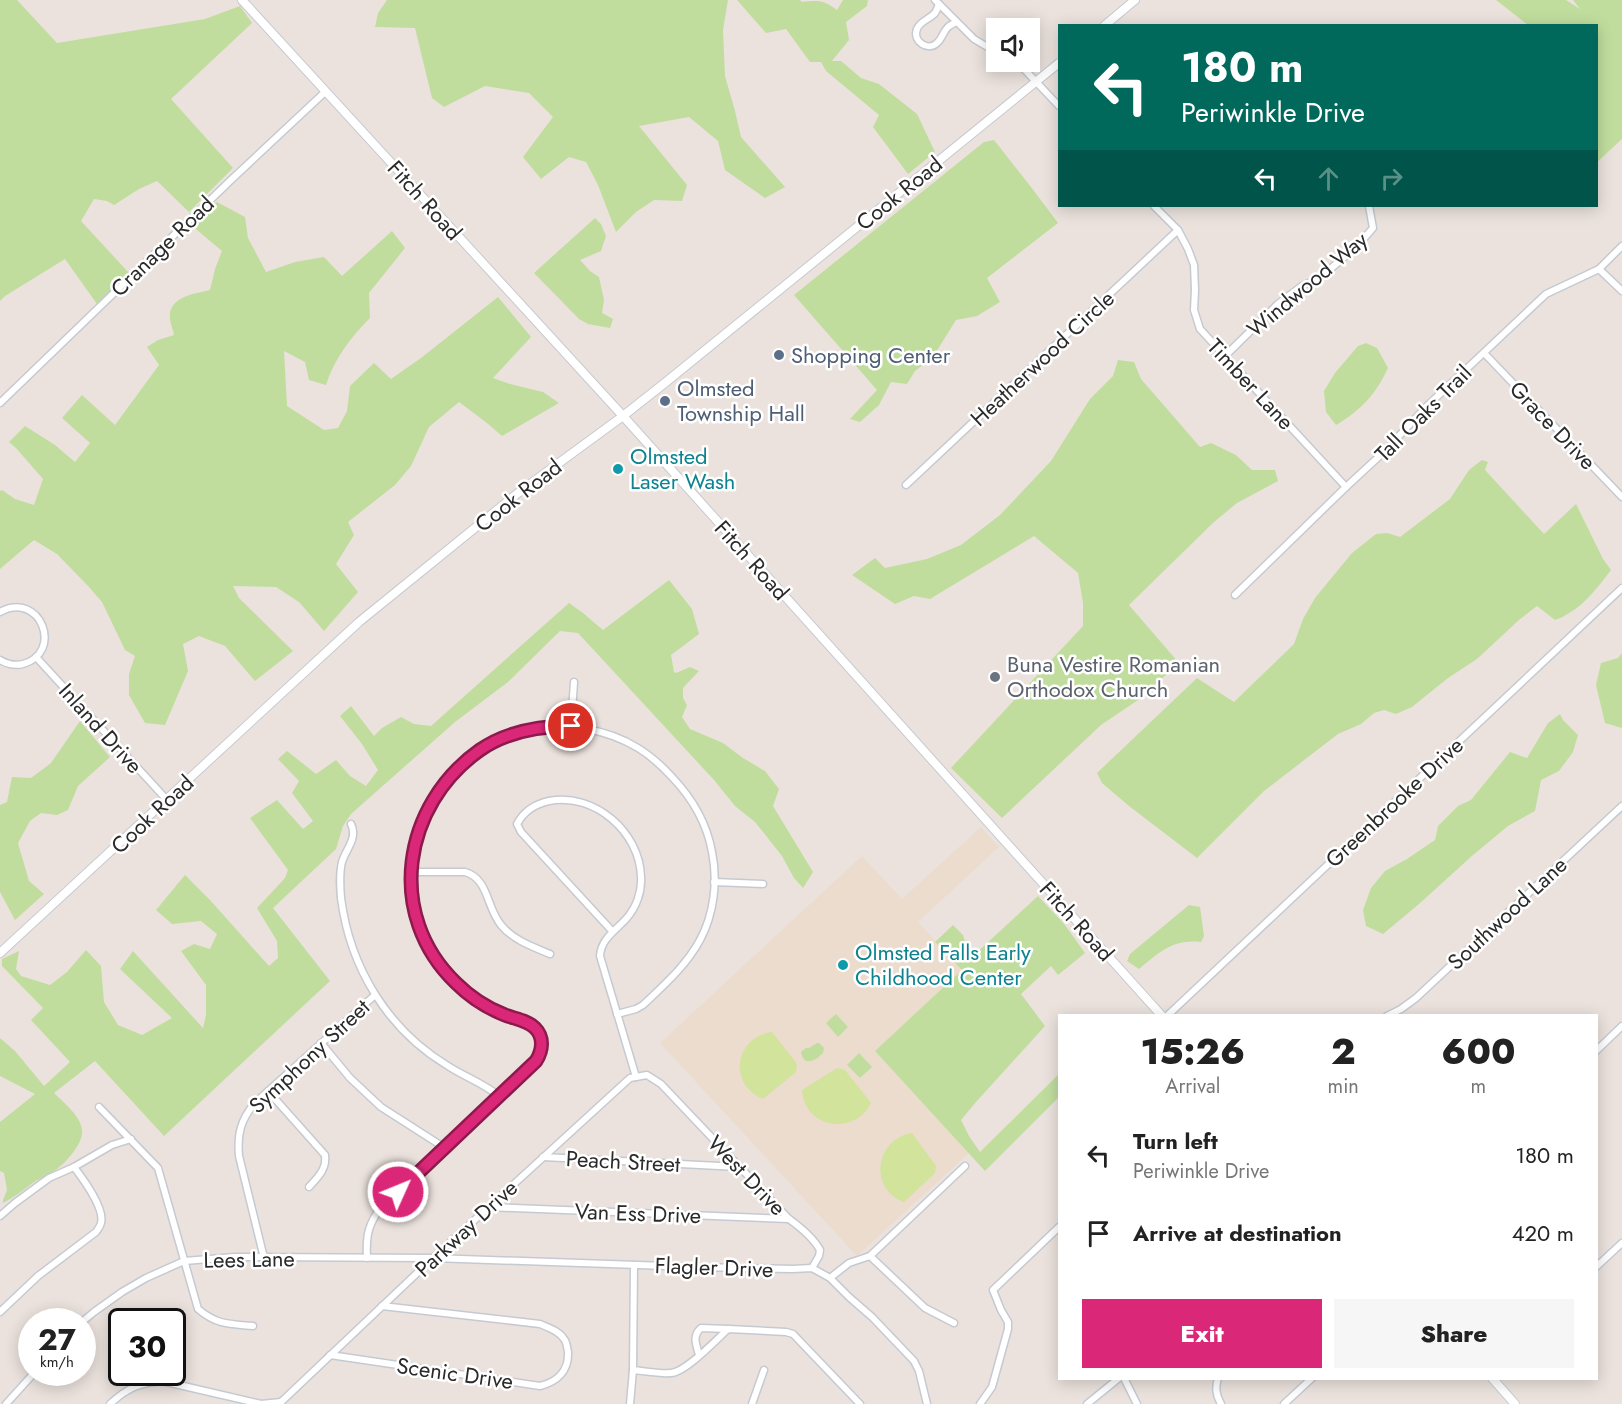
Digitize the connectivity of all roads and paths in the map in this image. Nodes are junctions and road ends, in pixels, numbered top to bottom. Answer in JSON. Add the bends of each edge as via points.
{"nodes":[{"id":1,"x":242,"y":0,"type":"edge"},
{"id":2,"x":1135,"y":0,"type":"edge"},
{"id":3,"x":937,"y":2,"type":"edge"},
{"id":4,"x":956,"y":22,"type":"junction"},
{"id":5,"x":1106,"y":24,"type":"edge"},
{"id":6,"x":986,"y":46,"type":"edge"},
{"id":7,"x":1058,"y":64,"type":"edge"},
{"id":8,"x":1027,"y":72,"type":"edge"},
{"id":9,"x":1036,"y":82,"type":"junction"},
{"id":10,"x":326,"y":92,"type":"junction"},
{"id":11,"x":1058,"y":105,"type":"edge"},
{"id":12,"x":1155,"y":207,"type":"edge"},
{"id":13,"x":1369,"y":207,"type":"edge"},
{"id":14,"x":1178,"y":230,"type":"junction"},
{"id":15,"x":1622,"y":246,"type":"edge"},
{"id":16,"x":1599,"y":269,"type":"junction"},
{"id":17,"x":1622,"y":291,"type":"edge"},
{"id":18,"x":1484,"y":353,"type":"junction"},
{"id":19,"x":1224,"y":357,"type":"junction"},
{"id":20,"x":0,"y":403,"type":"edge"},
{"id":21,"x":623,"y":417,"type":"junction"},
{"id":22,"x":906,"y":485,"type":"dead end"},
{"id":23,"x":1346,"y":487,"type":"junction"},
{"id":24,"x":1622,"y":497,"type":"edge"},
{"id":25,"x":1622,"y":588,"type":"edge"},
{"id":26,"x":1235,"y":595,"type":"dead end"},
{"id":27,"x":0,"y":612,"type":"edge"},
{"id":28,"x":36,"y":657,"type":"junction"},
{"id":29,"x":0,"y":660,"type":"edge"},
{"id":30,"x":574,"y":682,"type":"dead end"},
{"id":31,"x":571,"y":726,"type":"junction"},
{"id":32,"x":167,"y":800,"type":"junction"},
{"id":33,"x":1622,"y":806,"type":"edge"},
{"id":34,"x":351,"y":824,"type":"dead end"},
{"id":35,"x":411,"y":872,"type":"junction"},
{"id":36,"x":714,"y":882,"type":"junction"},
{"id":37,"x":763,"y":884,"type":"dead end"},
{"id":38,"x":613,"y":932,"type":"junction"},
{"id":39,"x":0,"y":953,"type":"edge"},
{"id":40,"x":550,"y":954,"type":"dead end"},
{"id":41,"x":375,"y":995,"type":"junction"},
{"id":42,"x":617,"y":1014,"type":"junction"},
{"id":43,"x":1159,"y":1014,"type":"edge"},
{"id":44,"x":1169,"y":1014,"type":"edge"},
{"id":45,"x":1391,"y":1014,"type":"edge"},
{"id":46,"x":1622,"y":1026,"type":"edge"},
{"id":47,"x":321,"y":1043,"type":"junction"},
{"id":48,"x":1598,"y":1049,"type":"edge"},
{"id":49,"x":636,"y":1077,"type":"junction"},
{"id":50,"x":268,"y":1092,"type":"junction"},
{"id":51,"x":499,"y":1096,"type":"junction"},
{"id":52,"x":99,"y":1107,"type":"dead end"},
{"id":53,"x":131,"y":1139,"type":"junction"},
{"id":54,"x":445,"y":1148,"type":"junction"},
{"id":55,"x":543,"y":1157,"type":"junction"},
{"id":56,"x":965,"y":1166,"type":"dead end"},
{"id":57,"x":74,"y":1167,"type":"junction"},
{"id":58,"x":739,"y":1167,"type":"junction"},
{"id":59,"x":309,"y":1187,"type":"dead end"},
{"id":60,"x":488,"y":1207,"type":"junction"},
{"id":61,"x":0,"y":1216,"type":"edge"},
{"id":62,"x":789,"y":1219,"type":"junction"},
{"id":63,"x":1058,"y":1228,"type":"edge"},
{"id":64,"x":1622,"y":1243,"type":"edge"},
{"id":65,"x":870,"y":1256,"type":"junction"},
{"id":66,"x":264,"y":1258,"type":"junction"},
{"id":67,"x":367,"y":1258,"type":"junction"},
{"id":68,"x":433,"y":1258,"type":"junction"},
{"id":69,"x":184,"y":1261,"type":"junction"},
{"id":70,"x":634,"y":1265,"type":"junction"},
{"id":71,"x":1598,"y":1265,"type":"edge"},
{"id":72,"x":812,"y":1268,"type":"junction"},
{"id":73,"x":830,"y":1278,"type":"junction"},
{"id":74,"x":382,"y":1306,"type":"junction"},
{"id":75,"x":96,"y":1310,"type":"edge"},
{"id":76,"x":0,"y":1312,"type":"edge"},
{"id":77,"x":954,"y":1323,"type":"dead end"},
{"id":78,"x":253,"y":1326,"type":"dead end"},
{"id":79,"x":728,"y":1329,"type":"junction"},
{"id":80,"x":330,"y":1355,"type":"junction"},
{"id":81,"x":699,"y":1355,"type":"junction"},
{"id":82,"x":633,"y":1370,"type":"junction"},
{"id":83,"x":764,"y":1370,"type":"dead end"},
{"id":84,"x":1117,"y":1380,"type":"edge"},
{"id":85,"x":1125,"y":1380,"type":"edge"},
{"id":86,"x":1218,"y":1380,"type":"edge"},
{"id":87,"x":1310,"y":1380,"type":"edge"},
{"id":88,"x":1493,"y":1380,"type":"edge"},
{"id":89,"x":24,"y":1386,"type":"edge"},
{"id":90,"x":0,"y":1395,"type":"edge"},
{"id":91,"x":7,"y":1403,"type":"edge"},
{"id":92,"x":280,"y":1403,"type":"edge"},
{"id":93,"x":110,"y":1404,"type":"edge"},
{"id":94,"x":630,"y":1404,"type":"edge"},
{"id":95,"x":752,"y":1404,"type":"edge"},
{"id":96,"x":860,"y":1404,"type":"edge"},
{"id":97,"x":927,"y":1404,"type":"edge"},
{"id":98,"x":980,"y":1404,"type":"edge"},
{"id":99,"x":1087,"y":1404,"type":"edge"},
{"id":100,"x":1137,"y":1404,"type":"edge"},
{"id":101,"x":1221,"y":1404,"type":"edge"},
{"id":102,"x":1284,"y":1404,"type":"edge"},
{"id":103,"x":1515,"y":1404,"type":"edge"}],
"edges":[{"from":1,"to":10,"type":"street","name":"Fitch Road"},
{"from":2,"to":5,"type":"street"},
{"from":3,"to":4,"type":"street"},
{"from":3,"to":4,"type":"street","via":[[934,13],[917,27],[918,40],[934,46]]},
{"from":4,"to":6,"type":"street"},
{"from":7,"to":9,"type":"street","name":"Cook Road"},
{"from":8,"to":9,"type":"street"},
{"from":9,"to":11,"type":"street"},
{"from":9,"to":21,"type":"street","name":"Cook Road"},
{"from":10,"to":20,"type":"street","name":"Cranage Road"},
{"from":10,"to":21,"type":"street","name":"Fitch Road"},
{"from":12,"to":14,"type":"street","name":"Timber Lane"},
{"from":13,"to":19,"type":"street","name":"Windwood Way","via":[[1373,228],[1358,245],[1320,278],[1278,304]]},
{"from":14,"to":19,"type":"street","name":"Timber Lane","via":[[1194,265],[1194,310],[1200,329]]},
{"from":14,"to":22,"type":"street","name":"Heatherwood Circle"},
{"from":15,"to":16,"type":"street","name":"Tall Oaks Trail"},
{"from":16,"to":17,"type":"street"},
{"from":16,"to":18,"type":"street","name":"Tall Oaks Trail","via":[[1546,294]]},
{"from":18,"to":23,"type":"street","name":"Tall Oaks Trail"},
{"from":18,"to":24,"type":"street","name":"Grace Drive"},
{"from":19,"to":23,"type":"street","name":"Timber Lane"},
{"from":21,"to":32,"type":"street","name":"Cook Road","via":[[518,494],[359,622]]},
{"from":21,"to":43,"type":"street","name":"Fitch Road"},
{"from":23,"to":26,"type":"street","name":"Tall Oaks Trail"},
{"from":25,"to":44,"type":"street","name":"Greenbrooke Drive"},
{"from":27,"to":28,"type":"street","via":[[22,608],[41,622],[45,639]]},
{"from":28,"to":29,"type":"street","via":[[19,665]]},
{"from":28,"to":32,"type":"street","name":"Inland Drive"},
{"from":30,"to":31,"type":"street"},
{"from":31,"to":35,"type":"street","via":[[511,735],[483,748],[461,765],[427,809],[417,833]]},
{"from":31,"to":36,"type":"street","via":[[612,735],[638,747],[678,783],[705,827],[713,855]]},
{"from":32,"to":39,"type":"street","name":"Cook Road"},
{"from":33,"to":45,"type":"street","name":"Southwood Lane","via":[[1416,998]]},
{"from":34,"to":41,"type":"street","via":[[353,840],[340,873],[341,898],[356,956]]},
{"from":35,"to":40,"type":"street","via":[[472,875],[482,884],[501,925],[518,939]]},
{"from":35,"to":51,"type":"street","via":[[418,922],[441,966],[471,996],[497,1012],[530,1024],[540,1035],[538,1057]]},
{"from":36,"to":37,"type":"street"},
{"from":36,"to":42,"type":"street","via":[[708,920],[692,953],[643,1005]]},
{"from":38,"to":38,"type":"street","via":[[627,918],[640,894],[642,879],[636,850],[623,831],[598,809],[561,799],[531,808],[517,824],[525,837]]},
{"from":38,"to":42,"type":"street","via":[[603,943],[600,956]]},
{"from":41,"to":47,"type":"street","name":"Symphony Street"},
{"from":41,"to":51,"type":"street","via":[[422,1048]]},
{"from":42,"to":49,"type":"street"},
{"from":46,"to":48,"type":"street"},
{"from":47,"to":50,"type":"street","name":"Symphony Street"},
{"from":47,"to":54,"type":"street","via":[[381,1107]]},
{"from":49,"to":55,"type":"street","name":"Parkway Drive","via":[[630,1078]]},
{"from":49,"to":58,"type":"street","name":"West Drive","via":[[647,1075],[661,1084]]},
{"from":50,"to":59,"type":"street","via":[[325,1155],[322,1174]]},
{"from":50,"to":66,"type":"street","name":"Symphony Street","via":[[244,1116],[238,1143]]},
{"from":51,"to":54,"type":"street"},
{"from":52,"to":53,"type":"street"},
{"from":53,"to":57,"type":"street"},
{"from":53,"to":69,"type":"street","via":[[158,1168]]},
{"from":54,"to":67,"type":"street","via":[[377,1213],[367,1234]]},
{"from":55,"to":58,"type":"street","name":"Peach Street"},
{"from":55,"to":60,"type":"street","name":"Parkway Drive"},
{"from":56,"to":65,"type":"street"},
{"from":57,"to":61,"type":"street","via":[[49,1178]]},
{"from":57,"to":76,"type":"street","via":[[88,1185],[101,1223],[96,1232],[38,1276]]},
{"from":58,"to":62,"type":"street","name":"West Drive"},
{"from":60,"to":62,"type":"street","name":"Van Ess Drive"},
{"from":60,"to":68,"type":"street","name":"Parkway Drive"},
{"from":62,"to":72,"type":"street","name":"West Drive","via":[[820,1250]]},
{"from":63,"to":98,"type":"street","via":[[993,1290],[1008,1329],[992,1387]]},
{"from":64,"to":71,"type":"street"},
{"from":65,"to":73,"type":"street","via":[[849,1263]]},
{"from":65,"to":77,"type":"street","via":[[925,1308]]},
{"from":66,"to":67,"type":"street","name":"Lees Lane"},
{"from":66,"to":69,"type":"street","name":"Lees Lane"},
{"from":67,"to":68,"type":"street","name":"Lees Lane"},
{"from":68,"to":70,"type":"street","name":"Flagler Drive"},
{"from":68,"to":74,"type":"street","name":"Parkway Drive"},
{"from":69,"to":75,"type":"street","name":"Lees Lane","via":[[146,1278]]},
{"from":69,"to":78,"type":"street","via":[[198,1309],[226,1324]]},
{"from":70,"to":72,"type":"street","name":"Flagler Drive"},
{"from":70,"to":82,"type":"street"},
{"from":72,"to":73,"type":"street"},
{"from":73,"to":97,"type":"street","via":[[914,1361]]},
{"from":74,"to":80,"type":"street","name":"Parkway Drive"},
{"from":74,"to":80,"type":"street","name":"Scenic Drive","via":[[540,1324],[566,1340],[568,1361],[556,1380],[540,1386]]},
{"from":79,"to":81,"type":"street"},
{"from":79,"to":81,"type":"street","via":[[701,1328],[696,1332]]},
{"from":79,"to":96,"type":"street","via":[[793,1334]]},
{"from":80,"to":92,"type":"street","name":"Parkway Drive"},
{"from":81,"to":82,"type":"street","via":[[679,1371]]},
{"from":82,"to":94,"type":"street"},
{"from":83,"to":95,"type":"street"},
{"from":84,"to":99,"type":"street"},
{"from":85,"to":100,"type":"street"},
{"from":86,"to":101,"type":"street","via":[[1217,1398]]},
{"from":87,"to":102,"type":"street"},
{"from":88,"to":103,"type":"street"},
{"from":89,"to":91,"type":"street"},
{"from":90,"to":91,"type":"street"},
{"from":92,"to":93,"type":"street","via":[[261,1404],[162,1381],[131,1388]]}]}
